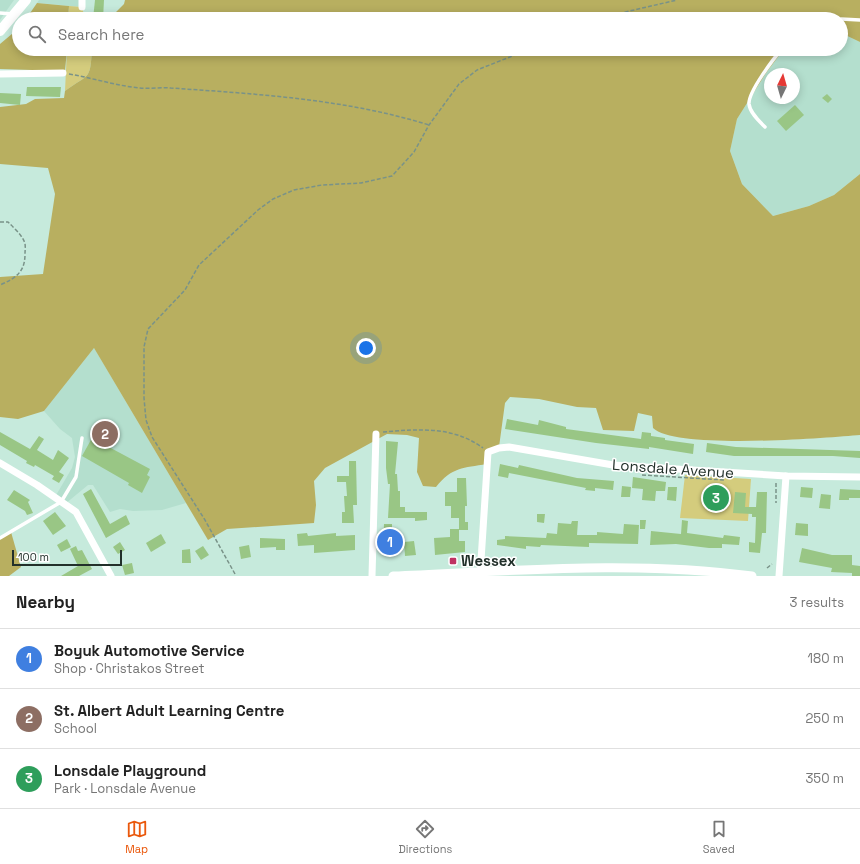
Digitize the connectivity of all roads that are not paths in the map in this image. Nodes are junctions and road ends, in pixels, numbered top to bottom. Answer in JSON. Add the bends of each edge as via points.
{"nodes":[{"id":1,"x":26,"y":0,"type":"edge"},
{"id":2,"x":17,"y":12,"type":"edge"},
{"id":3,"x":0,"y":13,"type":"edge"},
{"id":4,"x":12,"y":14,"type":"edge"},
{"id":5,"x":12,"y":17,"type":"edge"},
{"id":6,"x":848,"y":19,"type":"edge"},
{"id":7,"x":860,"y":20,"type":"edge"},
{"id":8,"x":0,"y":31,"type":"edge"},
{"id":9,"x":777,"y":56,"type":"edge"},
{"id":10,"x":63,"y":73,"type":"road end"},
{"id":11,"x":0,"y":74,"type":"edge"},
{"id":12,"x":765,"y":127,"type":"dead end"},
{"id":13,"x":376,"y":434,"type":"road end"},
{"id":14,"x":82,"y":438,"type":"dead end"},
{"id":15,"x":0,"y":463,"type":"edge"},
{"id":16,"x":786,"y":476,"type":"junction"},
{"id":17,"x":860,"y":477,"type":"edge"},
{"id":18,"x":61,"y":502,"type":"junction"},
{"id":19,"x":0,"y":538,"type":"edge"},
{"id":20,"x":480,"y":574,"type":"edge"},
{"id":21,"x":111,"y":576,"type":"edge"},
{"id":22,"x":372,"y":576,"type":"edge"},
{"id":23,"x":393,"y":576,"type":"edge"},
{"id":24,"x":752,"y":576,"type":"edge"},
{"id":25,"x":779,"y":576,"type":"edge"}],
"edges":[{"from":1,"to":2,"type":"main road"},
{"from":3,"to":4,"type":"lane"},
{"from":5,"to":8,"type":"main road"},
{"from":6,"to":7,"type":"lane"},
{"from":9,"to":12,"type":"lane","via":[[750,98],[751,109]]},
{"from":10,"to":11,"type":"street"},
{"from":13,"to":22,"type":"street"},
{"from":14,"to":18,"type":"lane","via":[[76,477]]},
{"from":15,"to":18,"type":"street"},
{"from":16,"to":17,"type":"street","name":"Lonsdale Avenue"},
{"from":16,"to":20,"type":"street","name":"Lonsdale Avenue","via":[[613,465],[509,447],[499,448],[488,452]]},
{"from":16,"to":25,"type":"street"},
{"from":18,"to":19,"type":"lane"},
{"from":18,"to":21,"type":"street","via":[[76,512]]},
{"from":20,"to":23,"type":"main road"},
{"from":20,"to":24,"type":"main road","via":[[646,567]]}]}
